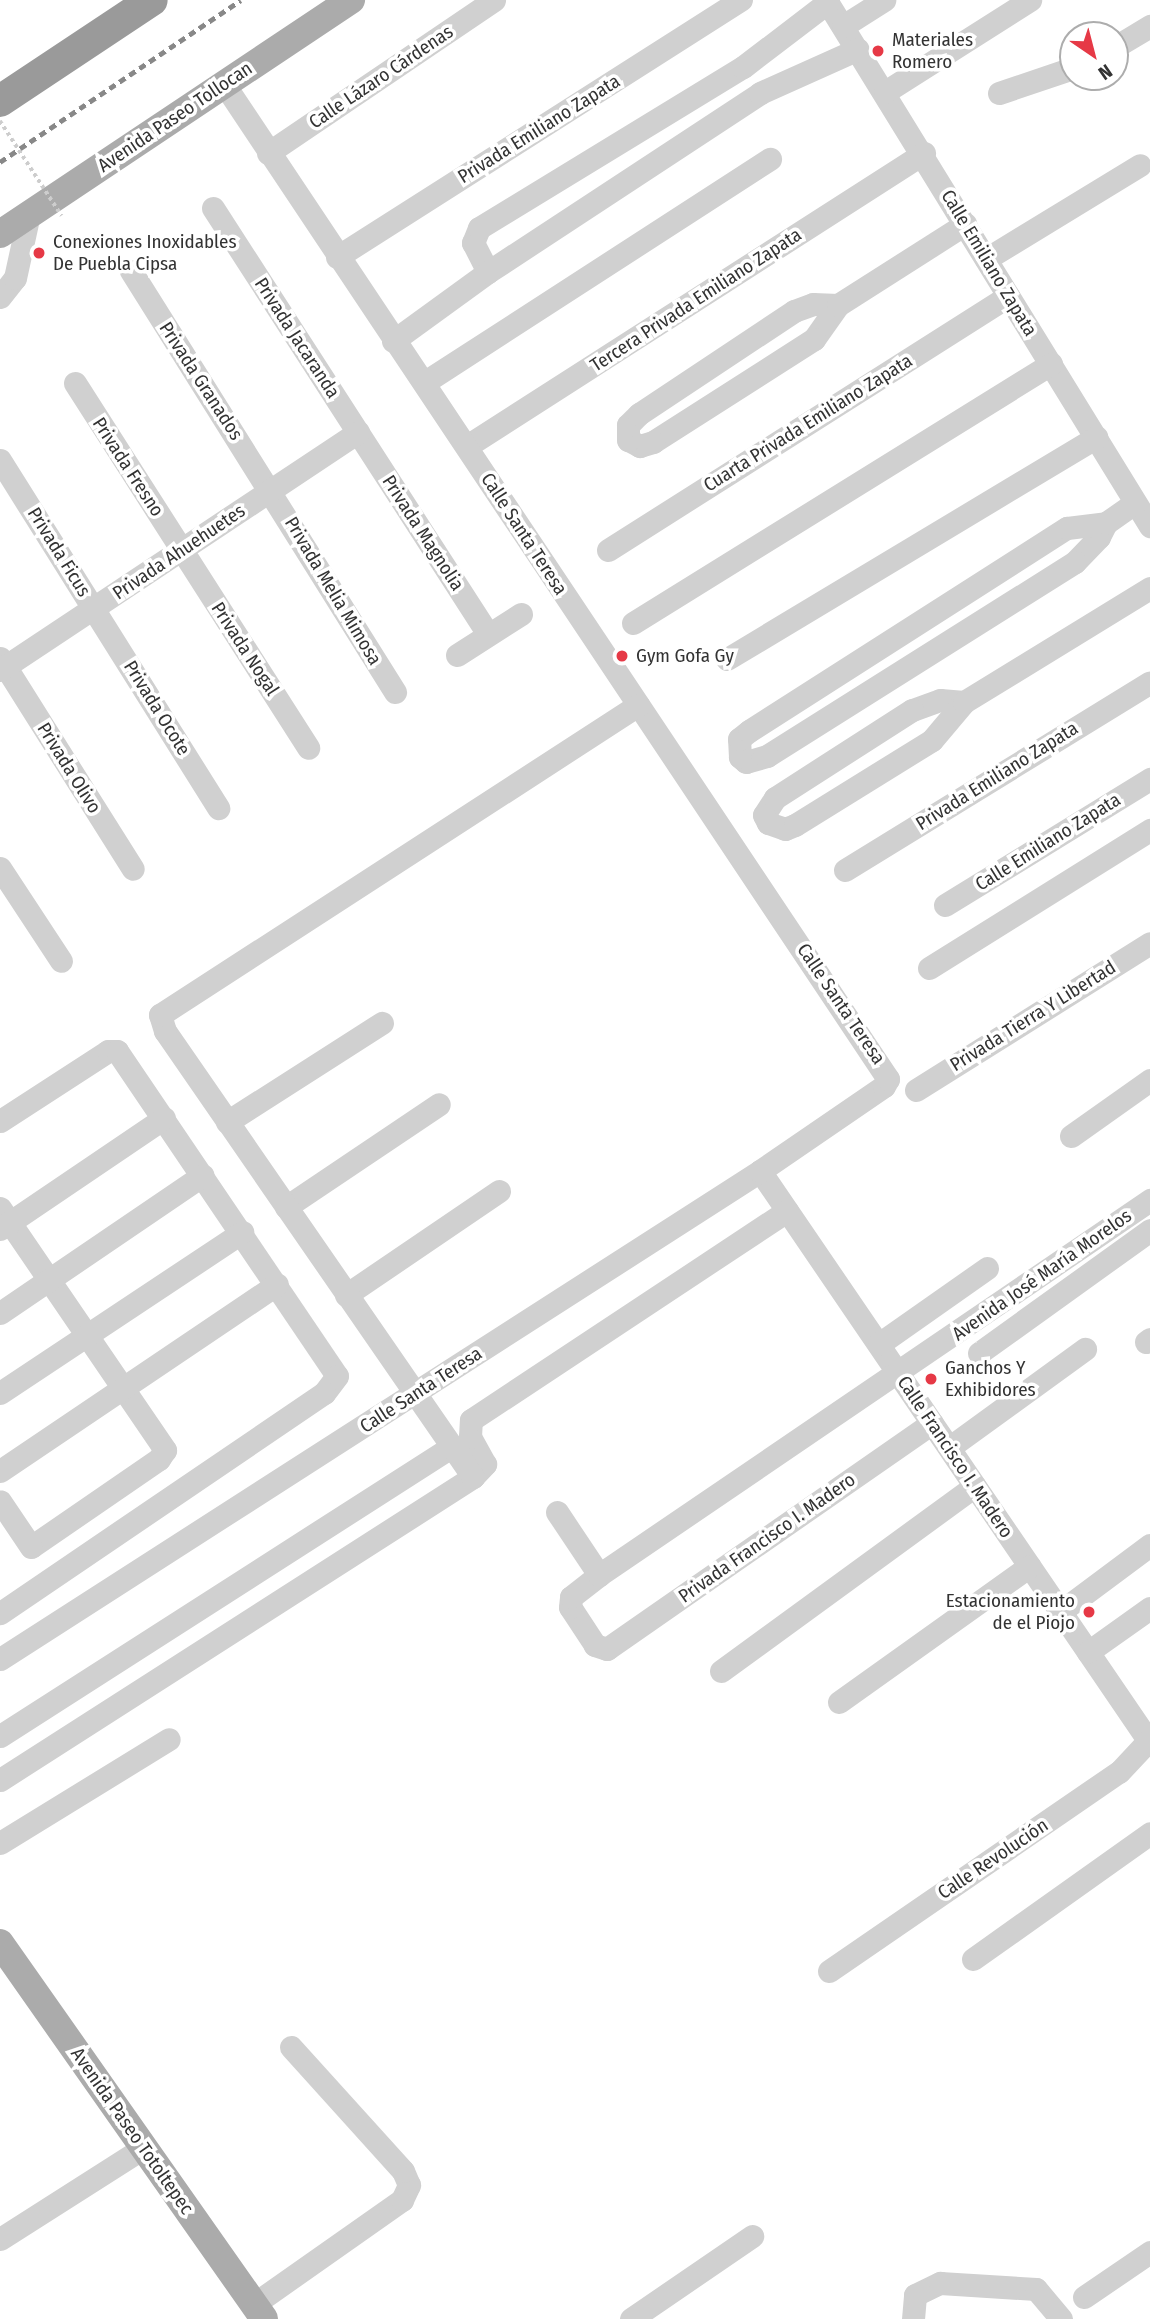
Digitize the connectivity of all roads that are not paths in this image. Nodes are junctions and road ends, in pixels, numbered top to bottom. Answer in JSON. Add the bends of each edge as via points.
{"nodes":[{"id":1,"x":152,"y":0,"type":"edge"},
{"id":2,"x":351,"y":0,"type":"edge"},
{"id":3,"x":494,"y":0,"type":"edge"},
{"id":4,"x":741,"y":0,"type":"edge"},
{"id":5,"x":884,"y":0,"type":"edge"},
{"id":6,"x":1030,"y":0,"type":"edge"},
{"id":7,"x":827,"y":1,"type":"edge"},
{"id":8,"x":843,"y":26,"type":"junction"},
{"id":9,"x":1150,"y":26,"type":"edge"},
{"id":10,"x":1129,"y":39,"type":"edge"},
{"id":11,"x":858,"y":48,"type":"junction"},
{"id":12,"x":743,"y":67,"type":"junction"},
{"id":13,"x":1059,"y":73,"type":"edge"},
{"id":14,"x":224,"y":84,"type":"junction"},
{"id":15,"x":885,"y":92,"type":"junction"},
{"id":16,"x":760,"y":93,"type":"junction"},
{"id":17,"x":999,"y":93,"type":"dead end"},
{"id":18,"x":0,"y":101,"type":"edge"},
{"id":19,"x":268,"y":153,"type":"junction"},
{"id":20,"x":924,"y":153,"type":"junction"},
{"id":21,"x":770,"y":159,"type":"dead end"},
{"id":22,"x":1140,"y":165,"type":"dead end"},
{"id":23,"x":213,"y":208,"type":"dead end"},
{"id":24,"x":29,"y":214,"type":"junction"},
{"id":25,"x":965,"y":224,"type":"junction"},
{"id":26,"x":0,"y":234,"type":"edge"},
{"id":27,"x":337,"y":257,"type":"junction"},
{"id":28,"x":986,"y":259,"type":"junction"},
{"id":29,"x":131,"y":271,"type":"dead end"},
{"id":30,"x":488,"y":272,"type":"junction"},
{"id":31,"x":1009,"y":296,"type":"junction"},
{"id":32,"x":0,"y":297,"type":"edge"},
{"id":33,"x":838,"y":305,"type":"junction"},
{"id":34,"x":393,"y":341,"type":"junction"},
{"id":35,"x":1051,"y":364,"type":"junction"},
{"id":36,"x":425,"y":382,"type":"junction"},
{"id":37,"x":75,"y":383,"type":"dead end"},
{"id":38,"x":358,"y":432,"type":"junction"},
{"id":39,"x":1097,"y":437,"type":"junction"},
{"id":40,"x":467,"y":446,"type":"junction"},
{"id":41,"x":0,"y":460,"type":"edge"},
{"id":42,"x":271,"y":490,"type":"junction"},
{"id":43,"x":1135,"y":503,"type":"junction"},
{"id":44,"x":1106,"y":523,"type":"junction"},
{"id":45,"x":1150,"y":526,"type":"edge"},
{"id":46,"x":181,"y":550,"type":"junction"},
{"id":47,"x":608,"y":550,"type":"dead end"},
{"id":48,"x":1150,"y":588,"type":"edge"},
{"id":49,"x":95,"y":609,"type":"junction"},
{"id":50,"x":520,"y":614,"type":"dead end"},
{"id":51,"x":634,"y":623,"type":"dead end"},
{"id":52,"x":488,"y":634,"type":"junction"},
{"id":53,"x":457,"y":655,"type":"dead end"},
{"id":54,"x":727,"y":659,"type":"dead end"},
{"id":55,"x":2,"y":665,"type":"edge"},
{"id":56,"x":1150,"y":682,"type":"edge"},
{"id":57,"x":395,"y":692,"type":"dead end"},
{"id":58,"x":964,"y":702,"type":"junction"},
{"id":59,"x":638,"y":705,"type":"junction"},
{"id":60,"x":308,"y":748,"type":"dead end"},
{"id":61,"x":1150,"y":779,"type":"edge"},
{"id":62,"x":218,"y":808,"type":"dead end"},
{"id":63,"x":1150,"y":830,"type":"edge"},
{"id":64,"x":0,"y":868,"type":"edge"},
{"id":65,"x":133,"y":869,"type":"dead end"},
{"id":66,"x":845,"y":870,"type":"dead end"},
{"id":67,"x":945,"y":905,"type":"dead end"},
{"id":68,"x":1150,"y":943,"type":"edge"},
{"id":69,"x":61,"y":961,"type":"dead end"},
{"id":70,"x":929,"y":968,"type":"dead end"},
{"id":71,"x":382,"y":1023,"type":"dead end"},
{"id":72,"x":1150,"y":1080,"type":"edge"},
{"id":73,"x":916,"y":1090,"type":"dead end"},
{"id":74,"x":439,"y":1104,"type":"dead end"},
{"id":75,"x":164,"y":1118,"type":"junction"},
{"id":76,"x":0,"y":1121,"type":"edge"},
{"id":77,"x":227,"y":1122,"type":"junction"},
{"id":78,"x":1071,"y":1136,"type":"dead end"},
{"id":79,"x":760,"y":1171,"type":"junction"},
{"id":80,"x":203,"y":1175,"type":"junction"},
{"id":81,"x":499,"y":1191,"type":"dead end"},
{"id":82,"x":1150,"y":1200,"type":"edge"},
{"id":83,"x":286,"y":1207,"type":"junction"},
{"id":84,"x":787,"y":1211,"type":"junction"},
{"id":85,"x":3,"y":1220,"type":"edge"},
{"id":86,"x":1150,"y":1230,"type":"edge"},
{"id":87,"x":242,"y":1232,"type":"junction"},
{"id":88,"x":987,"y":1268,"type":"dead end"},
{"id":89,"x":50,"y":1280,"type":"junction"},
{"id":90,"x":277,"y":1284,"type":"junction"},
{"id":91,"x":346,"y":1295,"type":"junction"},
{"id":92,"x":0,"y":1313,"type":"edge"},
{"id":93,"x":88,"y":1335,"type":"junction"},
{"id":94,"x":879,"y":1345,"type":"junction"},
{"id":95,"x":1085,"y":1349,"type":"dead end"},
{"id":96,"x":979,"y":1353,"type":"dead end"},
{"id":97,"x":899,"y":1373,"type":"junction"},
{"id":98,"x":127,"y":1388,"type":"junction"},
{"id":99,"x":0,"y":1394,"type":"edge"},
{"id":100,"x":415,"y":1394,"type":"junction"},
{"id":101,"x":932,"y":1423,"type":"junction"},
{"id":102,"x":452,"y":1447,"type":"junction"},
{"id":103,"x":950,"y":1447,"type":"junction"},
{"id":104,"x":0,"y":1471,"type":"edge"},
{"id":105,"x":473,"y":1477,"type":"junction"},
{"id":106,"x":975,"y":1486,"type":"junction"},
{"id":107,"x":0,"y":1501,"type":"edge"},
{"id":108,"x":557,"y":1512,"type":"dead end"},
{"id":109,"x":1150,"y":1545,"type":"edge"},
{"id":110,"x":31,"y":1547,"type":"junction"},
{"id":111,"x":1030,"y":1566,"type":"junction"},
{"id":112,"x":599,"y":1575,"type":"junction"},
{"id":113,"x":52,"y":1578,"type":"junction"},
{"id":114,"x":1150,"y":1608,"type":"edge"},
{"id":115,"x":1060,"y":1612,"type":"junction"},
{"id":116,"x":0,"y":1613,"type":"edge"},
{"id":117,"x":600,"y":1650,"type":"joint"},
{"id":118,"x":1088,"y":1652,"type":"junction"},
{"id":119,"x":0,"y":1659,"type":"edge"},
{"id":120,"x":721,"y":1671,"type":"dead end"},
{"id":121,"x":839,"y":1702,"type":"dead end"},
{"id":122,"x":0,"y":1736,"type":"edge"},
{"id":123,"x":169,"y":1739,"type":"dead end"},
{"id":124,"x":1149,"y":1741,"type":"edge"},
{"id":125,"x":0,"y":1780,"type":"edge"},
{"id":126,"x":1150,"y":1833,"type":"edge"},
{"id":127,"x":0,"y":1843,"type":"edge"},
{"id":128,"x":0,"y":1943,"type":"edge"},
{"id":129,"x":973,"y":1959,"type":"dead end"},
{"id":130,"x":830,"y":1971,"type":"dead end"},
{"id":131,"x":291,"y":2047,"type":"dead end"},
{"id":132,"x":143,"y":2148,"type":"junction"},
{"id":133,"x":752,"y":2236,"type":"dead end"},
{"id":134,"x":0,"y":2239,"type":"edge"},
{"id":135,"x":1150,"y":2252,"type":"edge"},
{"id":136,"x":1084,"y":2297,"type":"dead end"},
{"id":137,"x":259,"y":2312,"type":"edge"},
{"id":138,"x":631,"y":2319,"type":"edge"},
{"id":139,"x":914,"y":2319,"type":"edge"},
{"id":140,"x":1061,"y":2319,"type":"edge"}],
"edges":[{"from":1,"to":18,"type":"highway"},
{"from":2,"to":14,"type":"main road","name":"Avenida Paseo Tollocan"},
{"from":3,"to":19,"type":"street","name":"Calle Lázaro Cárdenas"},
{"from":4,"to":27,"type":"street","name":"Privada Emiliano Zapata"},
{"from":5,"to":8,"type":"street"},
{"from":6,"to":15,"type":"street"},
{"from":7,"to":8,"type":"street","name":"Calle Emiliano Zapata"},
{"from":7,"to":12,"type":"street"},
{"from":8,"to":11,"type":"street","name":"Calle Emiliano Zapata"},
{"from":9,"to":10,"type":"street"},
{"from":11,"to":15,"type":"street","name":"Calle Emiliano Zapata"},
{"from":11,"to":16,"type":"street"},
{"from":12,"to":16,"type":"street"},
{"from":12,"to":30,"type":"street","via":[[479,228],[473,243]]},
{"from":13,"to":17,"type":"street"},
{"from":14,"to":19,"type":"street","name":"Calle Santa Teresa"},
{"from":14,"to":24,"type":"main road","name":"Avenida Paseo Tollocan"},
{"from":15,"to":20,"type":"street","name":"Calle Emiliano Zapata"},
{"from":16,"to":30,"type":"street"},
{"from":19,"to":27,"type":"street","name":"Calle Santa Teresa"},
{"from":20,"to":25,"type":"street","name":"Calle Emiliano Zapata"},
{"from":20,"to":40,"type":"street","name":"Tercera Privada Emiliano Zapata"},
{"from":21,"to":36,"type":"street"},
{"from":22,"to":28,"type":"street"},
{"from":23,"to":38,"type":"street","name":"Privada Jacaranda"},
{"from":24,"to":26,"type":"main road","name":"Avenida Paseo Tollocan"},
{"from":24,"to":32,"type":"street","via":[[15,278]]},
{"from":25,"to":28,"type":"street","name":"Calle Emiliano Zapata"},
{"from":25,"to":33,"type":"street"},
{"from":27,"to":34,"type":"street","name":"Calle Santa Teresa"},
{"from":28,"to":31,"type":"street","name":"Calle Emiliano Zapata"},
{"from":29,"to":42,"type":"street","name":"Privada Granados"},
{"from":30,"to":34,"type":"street"},
{"from":31,"to":35,"type":"street","name":"Calle Emiliano Zapata"},
{"from":31,"to":47,"type":"street","name":"Cuarta Privada Emiliano Zapata"},
{"from":33,"to":33,"type":"street","via":[[814,338],[653,442],[640,446],[628,440],[628,425],[639,414],[794,311],[813,304]]},
{"from":34,"to":36,"type":"street","name":"Calle Santa Teresa"},
{"from":35,"to":39,"type":"street","name":"Calle Emiliano Zapata"},
{"from":35,"to":51,"type":"street"},
{"from":36,"to":40,"type":"street","name":"Calle Santa Teresa"},
{"from":37,"to":46,"type":"street","name":"Privada Fresno"},
{"from":38,"to":42,"type":"street","name":"Privada Ahuehuetes"},
{"from":38,"to":52,"type":"street","name":"Privada Magnolia"},
{"from":39,"to":43,"type":"street","name":"Calle Emiliano Zapata"},
{"from":39,"to":54,"type":"street"},
{"from":40,"to":59,"type":"street","name":"Calle Santa Teresa"},
{"from":41,"to":49,"type":"street","name":"Privada Ficus"},
{"from":42,"to":46,"type":"street","name":"Privada Ahuehuetes"},
{"from":42,"to":57,"type":"street","name":"Privada Melia Mimosa"},
{"from":43,"to":44,"type":"street"},
{"from":43,"to":45,"type":"street","name":"Calle Emiliano Zapata"},
{"from":44,"to":44,"type":"street","via":[[1066,528],[749,731],[739,739],[740,757],[747,762],[767,756],[1076,562],[1100,537]]},
{"from":46,"to":49,"type":"street","name":"Privada Ahuehuetes"},
{"from":46,"to":60,"type":"street","name":"Privada Nogal"},
{"from":48,"to":58,"type":"street"},
{"from":49,"to":55,"type":"street","name":"Privada Ahuehuetes"},
{"from":49,"to":62,"type":"street","name":"Privada Ocote"},
{"from":50,"to":52,"type":"street"},
{"from":52,"to":53,"type":"street"},
{"from":55,"to":65,"type":"street","name":"Privada Olivo"},
{"from":56,"to":66,"type":"street","name":"Privada Emiliano Zapata"},
{"from":58,"to":58,"type":"street","via":[[932,740],[795,825],[785,829],[768,823],[764,815],[775,798],[912,710],[940,700]]},
{"from":59,"to":77,"type":"street","via":[[160,1015],[164,1031]]},
{"from":59,"to":79,"type":"street","name":"Calle Santa Teresa","via":[[887,1071],[884,1086]]},
{"from":61,"to":67,"type":"street","name":"Calle Emiliano Zapata"},
{"from":63,"to":70,"type":"street"},
{"from":64,"to":69,"type":"street"},
{"from":68,"to":73,"type":"street","name":"Privada Tierra Y Libertad"},
{"from":71,"to":77,"type":"street"},
{"from":72,"to":78,"type":"street"},
{"from":74,"to":83,"type":"street"},
{"from":75,"to":76,"type":"street","via":[[124,1056],[108,1051]]},
{"from":75,"to":80,"type":"street"},
{"from":75,"to":85,"type":"street"},
{"from":77,"to":83,"type":"street"},
{"from":79,"to":84,"type":"street","name":"Calle Francisco I. Madero"},
{"from":79,"to":100,"type":"street","name":"Calle Santa Teresa"},
{"from":80,"to":87,"type":"street"},
{"from":80,"to":89,"type":"street"},
{"from":81,"to":91,"type":"street"},
{"from":82,"to":97,"type":"street","name":"Avenida José María Morelos"},
{"from":83,"to":91,"type":"street"},
{"from":84,"to":94,"type":"street","name":"Calle Francisco I. Madero"},
{"from":84,"to":105,"type":"street","via":[[471,1420],[470,1437],[485,1464]]},
{"from":85,"to":89,"type":"street"},
{"from":86,"to":96,"type":"street"},
{"from":87,"to":90,"type":"street"},
{"from":87,"to":93,"type":"street"},
{"from":88,"to":94,"type":"street"},
{"from":89,"to":92,"type":"street"},
{"from":89,"to":93,"type":"street"},
{"from":90,"to":98,"type":"street"},
{"from":90,"to":113,"type":"street","via":[[332,1364],[335,1384]]},
{"from":91,"to":100,"type":"street"},
{"from":93,"to":98,"type":"street"},
{"from":93,"to":99,"type":"street"},
{"from":94,"to":97,"type":"street","name":"Calle Francisco I. Madero"},
{"from":95,"to":103,"type":"street"},
{"from":97,"to":101,"type":"street","name":"Calle Francisco I. Madero"},
{"from":97,"to":112,"type":"street","name":"Avenida José María Morelos"},
{"from":98,"to":104,"type":"street"},
{"from":98,"to":110,"type":"street","via":[[163,1441],[159,1459]]},
{"from":100,"to":102,"type":"street"},
{"from":100,"to":119,"type":"street","name":"Calle Santa Teresa"},
{"from":101,"to":103,"type":"street","name":"Calle Francisco I. Madero"},
{"from":101,"to":117,"type":"street","name":"Privada Francisco I. Madero"},
{"from":102,"to":105,"type":"street"},
{"from":102,"to":122,"type":"street"},
{"from":103,"to":106,"type":"street","name":"Calle Francisco I. Madero"},
{"from":105,"to":125,"type":"street"},
{"from":106,"to":111,"type":"street","name":"Calle Francisco I. Madero"},
{"from":106,"to":120,"type":"street"},
{"from":107,"to":110,"type":"street"},
{"from":108,"to":112,"type":"street"},
{"from":109,"to":115,"type":"street"},
{"from":110,"to":113,"type":"street"},
{"from":111,"to":115,"type":"street","name":"Calle Francisco I. Madero"},
{"from":111,"to":121,"type":"street"},
{"from":112,"to":117,"type":"street","name":"Avenida José María Morelos","via":[[568,1602]]},
{"from":113,"to":116,"type":"street"},
{"from":114,"to":118,"type":"street"},
{"from":115,"to":118,"type":"street","name":"Calle Francisco I. Madero"},
{"from":118,"to":124,"type":"street","name":"Calle Francisco I. Madero"},
{"from":123,"to":127,"type":"street"},
{"from":124,"to":130,"type":"street","name":"Calle Revolución","via":[[1119,1772]]},
{"from":126,"to":129,"type":"street"},
{"from":128,"to":132,"type":"main road","name":"Avenida Paseo Totoltepec"},
{"from":131,"to":137,"type":"street","via":[[403,2171],[409,2185],[402,2200]]},
{"from":132,"to":134,"type":"street"},
{"from":132,"to":137,"type":"main road","name":"Avenida Paseo Totoltepec"},
{"from":133,"to":138,"type":"street"},
{"from":135,"to":136,"type":"street"},
{"from":139,"to":140,"type":"street","via":[[915,2295],[940,2283],[1037,2289]]}]}
